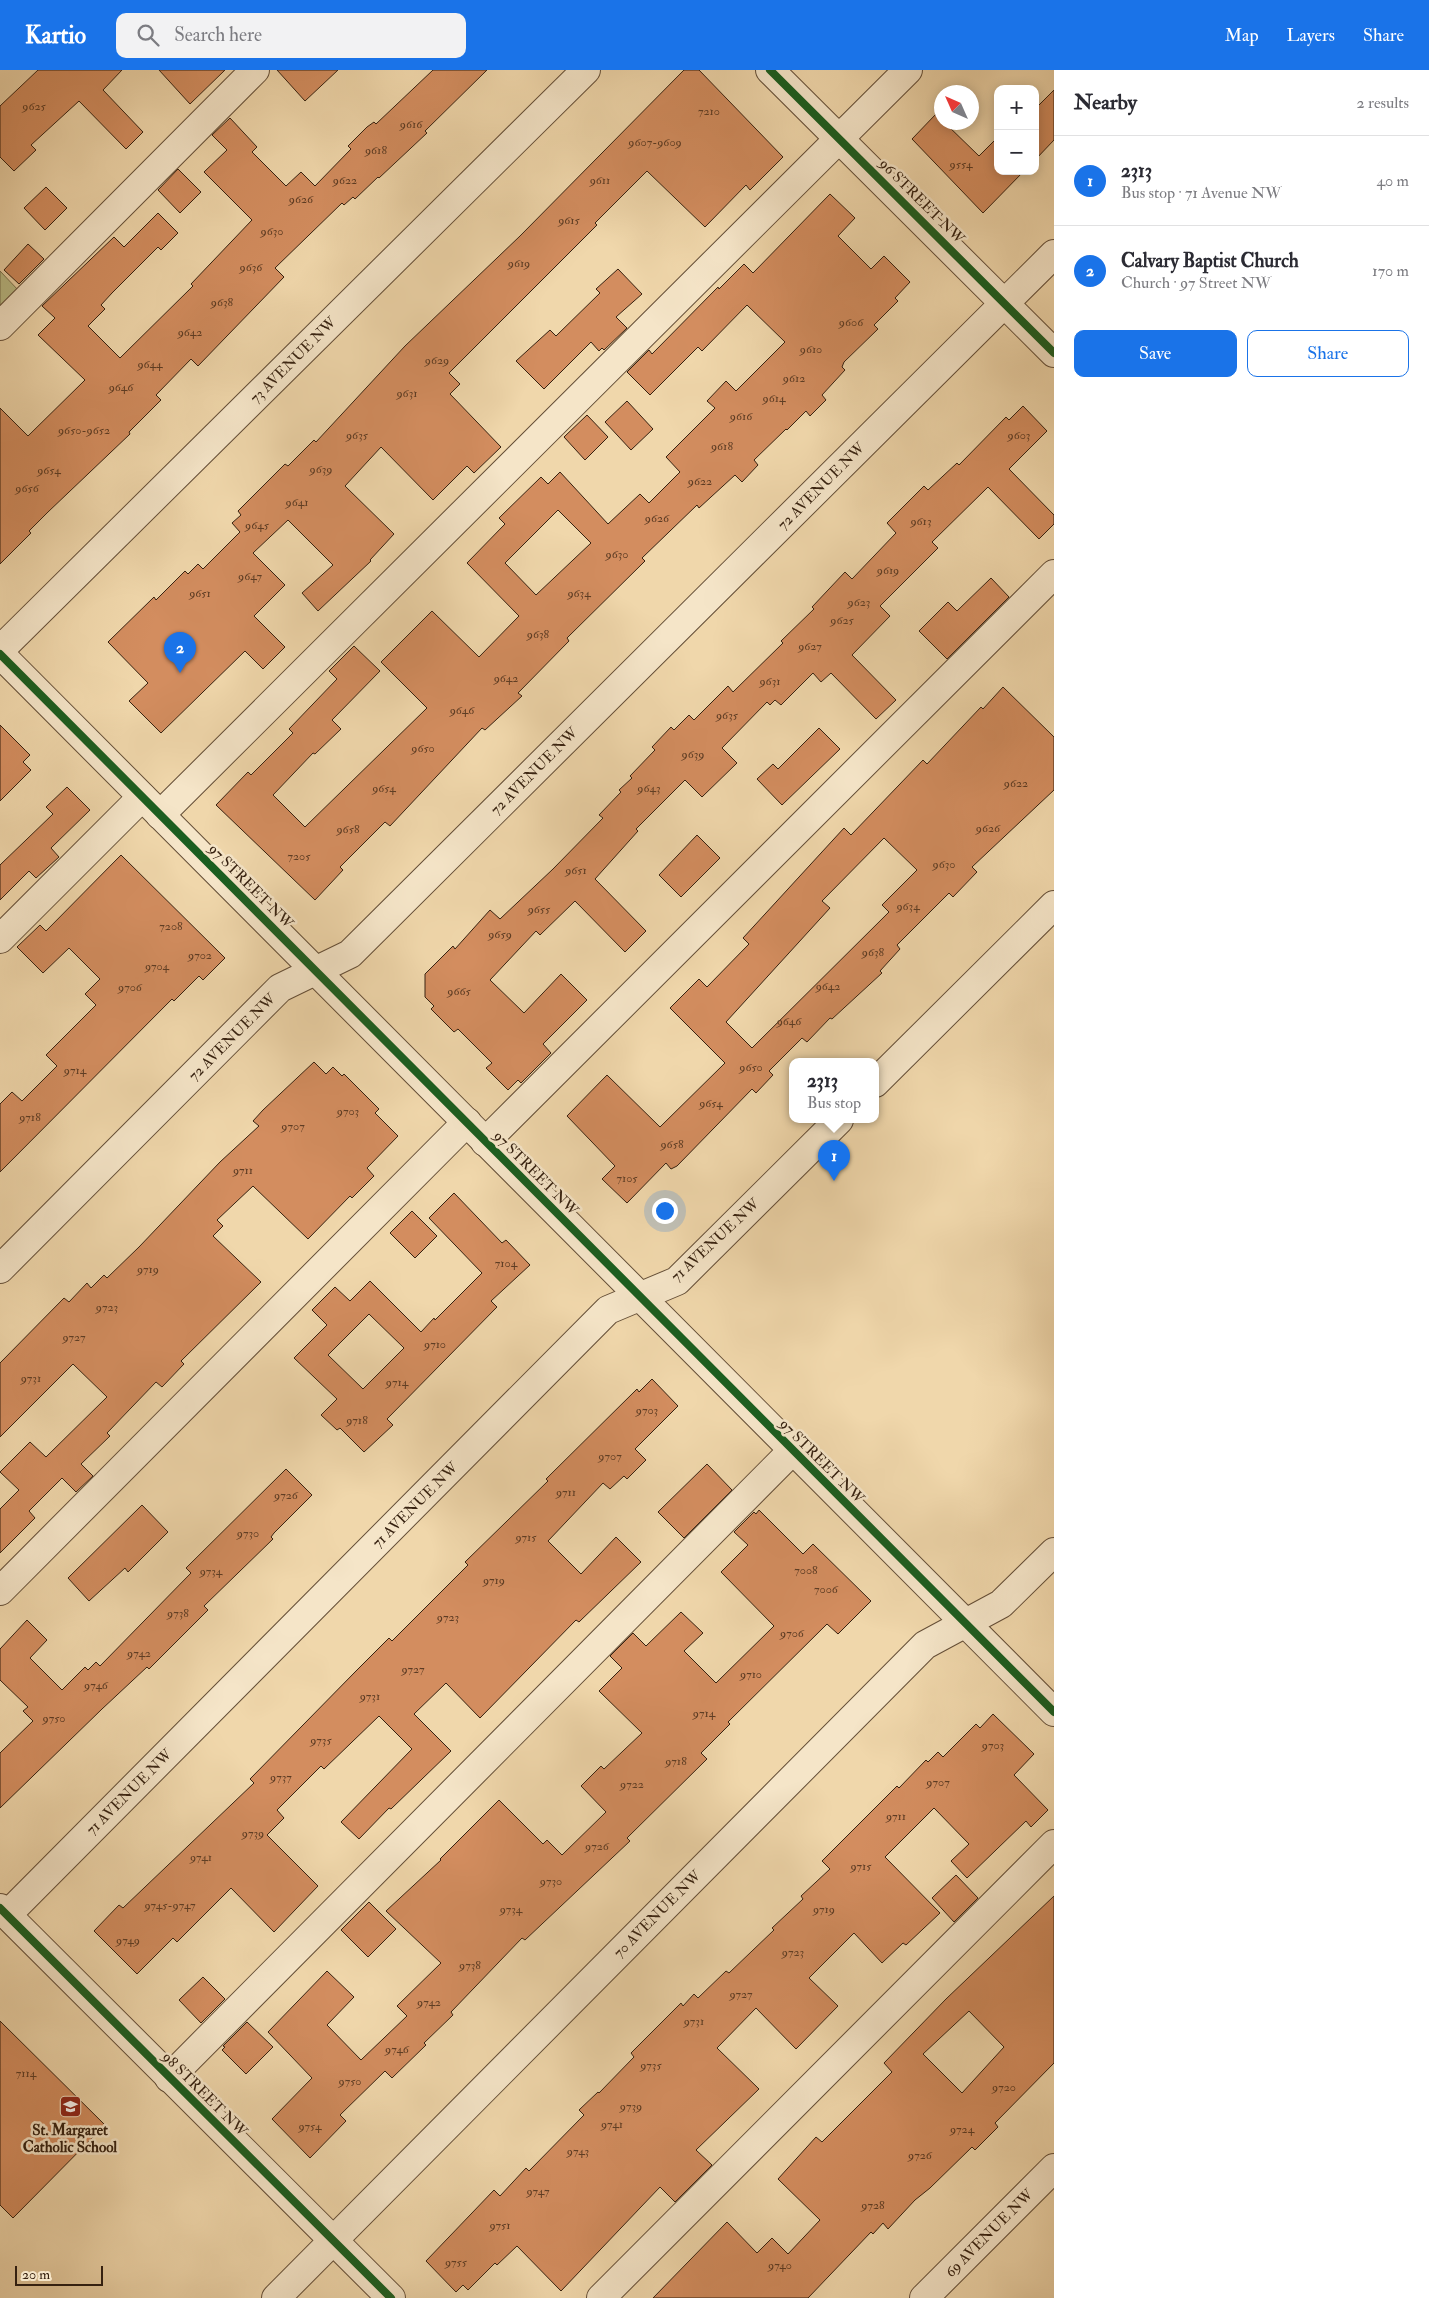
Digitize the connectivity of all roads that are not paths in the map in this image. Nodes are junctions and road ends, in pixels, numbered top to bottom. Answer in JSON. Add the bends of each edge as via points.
{"nodes":[{"id":1,"x":255,"y":70,"type":"edge"},
{"id":2,"x":586,"y":70,"type":"edge"},
{"id":3,"x":770,"y":70,"type":"edge"},
{"id":4,"x":908,"y":70,"type":"edge"},
{"id":5,"x":840,"y":139,"type":"junction"},
{"id":6,"x":1054,"y":254,"type":"edge"},
{"id":7,"x":1005,"y":303,"type":"junction"},
{"id":8,"x":0,"y":326,"type":"edge"},
{"id":9,"x":1054,"y":353,"type":"edge"},
{"id":10,"x":1054,"y":574,"type":"edge"},
{"id":11,"x":0,"y":652,"type":"edge"},
{"id":12,"x":151,"y":806,"type":"junction"},
{"id":13,"x":1054,"y":905,"type":"edge"},
{"id":14,"x":0,"y":939,"type":"edge"},
{"id":15,"x":317,"y":970,"type":"junction"},
{"id":16,"x":879,"y":1079,"type":"edge"},
{"id":17,"x":467,"y":1122,"type":"junction"},
{"id":18,"x":836,"y":1123,"type":"edge"},
{"id":19,"x":485,"y":1142,"type":"junction"},
{"id":20,"x":0,"y":1269,"type":"edge"},
{"id":21,"x":640,"y":1297,"type":"junction"},
{"id":22,"x":792,"y":1451,"type":"junction"},
{"id":23,"x":1054,"y":1552,"type":"edge"},
{"id":24,"x":0,"y":1591,"type":"edge"},
{"id":25,"x":965,"y":1624,"type":"junction"},
{"id":26,"x":1054,"y":1712,"type":"edge"},
{"id":27,"x":1054,"y":1844,"type":"edge"},
{"id":28,"x":4,"y":1911,"type":"edge"},
{"id":29,"x":169,"y":2078,"type":"junction"},
{"id":30,"x":1054,"y":2168,"type":"edge"},
{"id":31,"x":333,"y":2241,"type":"junction"},
{"id":32,"x":276,"y":2298,"type":"edge"},
{"id":33,"x":391,"y":2298,"type":"edge"},
{"id":34,"x":601,"y":2298,"type":"edge"},
{"id":35,"x":924,"y":2298,"type":"edge"}],
"edges":[{"from":1,"to":8,"type":"street"},
{"from":2,"to":11,"type":"street","name":"73 AVENUE NW"},
{"from":3,"to":5,"type":"street","name":"96 STREET NW"},
{"from":4,"to":5,"type":"street"},
{"from":5,"to":7,"type":"street","name":"96 STREET NW"},
{"from":5,"to":12,"type":"street"},
{"from":6,"to":7,"type":"street","name":"72 AVENUE NW"},
{"from":7,"to":9,"type":"street","name":"96 STREET NW"},
{"from":7,"to":15,"type":"street","name":"72 AVENUE NW","via":[[350,954]]},
{"from":10,"to":19,"type":"street"},
{"from":11,"to":12,"type":"street","name":"97 STREET NW"},
{"from":12,"to":14,"type":"street"},
{"from":12,"to":15,"type":"street","name":"97 STREET NW"},
{"from":13,"to":16,"type":"street"},
{"from":15,"to":17,"type":"street","name":"97 STREET NW"},
{"from":15,"to":20,"type":"street","name":"72 AVENUE NW","via":[[280,988]]},
{"from":17,"to":19,"type":"street","name":"97 STREET NW"},
{"from":17,"to":24,"type":"street"},
{"from":18,"to":21,"type":"street","name":"71 AVENUE NW","via":[[677,1281]]},
{"from":19,"to":21,"type":"street","name":"97 STREET NW"},
{"from":21,"to":22,"type":"street","name":"97 STREET NW"},
{"from":21,"to":28,"type":"street","name":"71 AVENUE NW","via":[[608,1310]]},
{"from":22,"to":25,"type":"street","name":"97 STREET NW"},
{"from":22,"to":29,"type":"street"},
{"from":23,"to":25,"type":"street","name":"70 AVENUE NW","via":[[1001,1604]]},
{"from":25,"to":26,"type":"street","name":"97 STREET NW"},
{"from":25,"to":31,"type":"street","name":"70 AVENUE NW","via":[[925,1645]]},
{"from":27,"to":34,"type":"street"},
{"from":28,"to":29,"type":"street","name":"98 STREET NW"},
{"from":29,"to":31,"type":"street","name":"98 STREET NW"},
{"from":30,"to":35,"type":"street","name":"69 AVENUE NW"},
{"from":31,"to":32,"type":"street","name":"70 AVENUE NW"},
{"from":31,"to":33,"type":"street","name":"98 STREET NW"}]}
